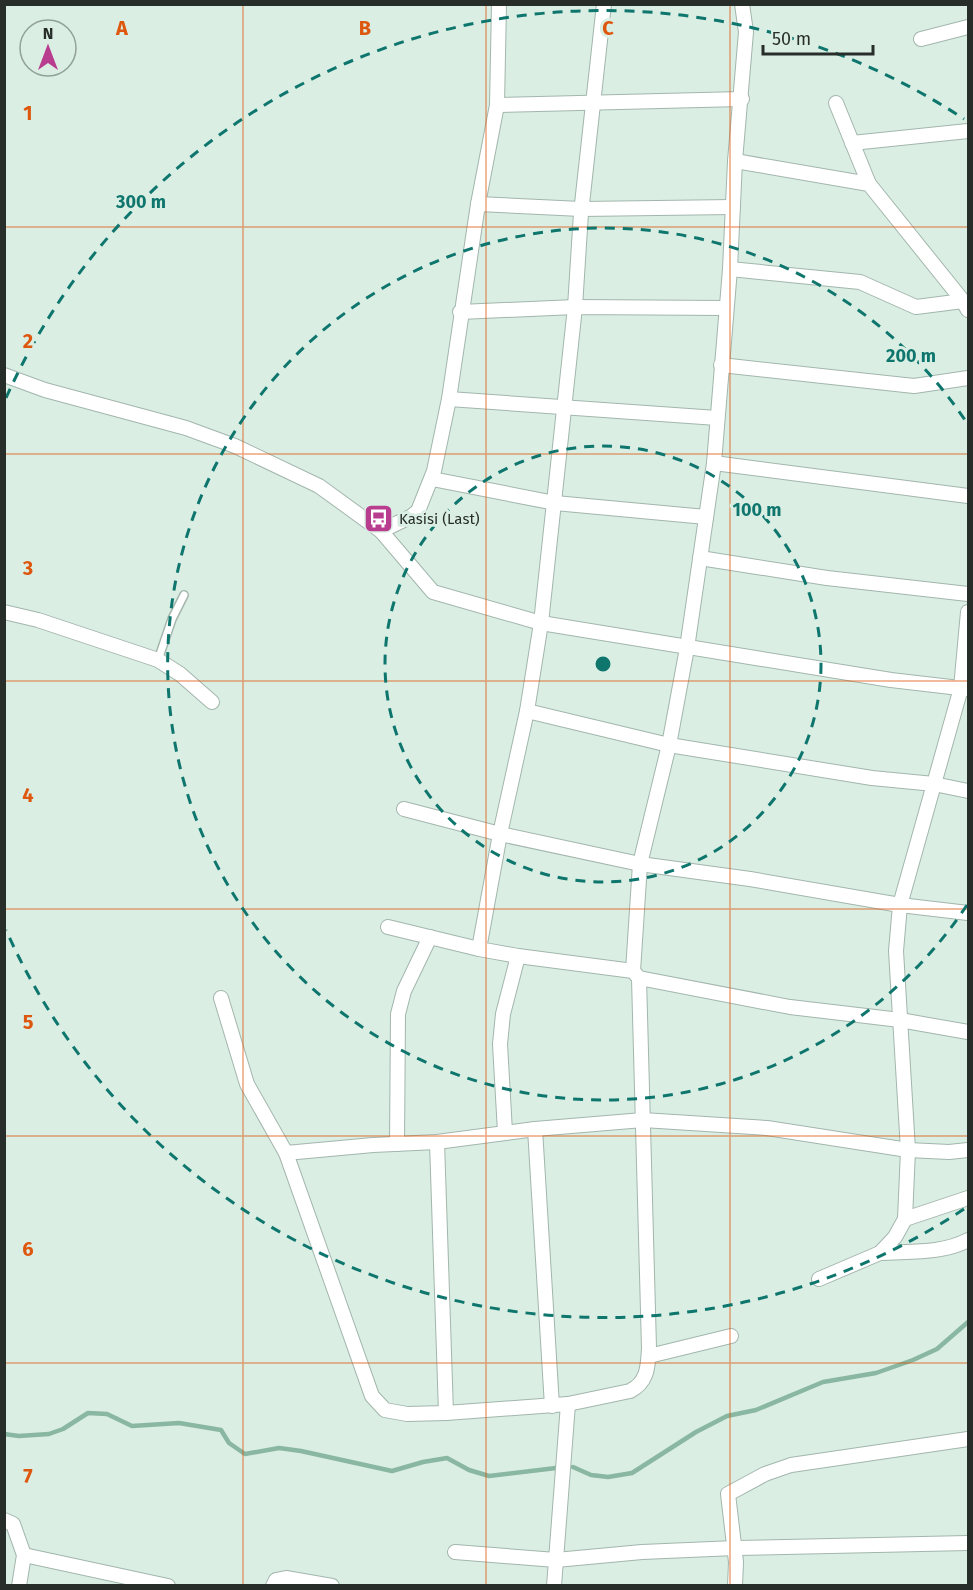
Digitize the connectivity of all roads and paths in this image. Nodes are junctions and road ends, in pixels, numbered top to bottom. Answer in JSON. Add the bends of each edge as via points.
{"nodes":[{"id":1,"x":500,"y":4,"type":"edge"},
{"id":2,"x":604,"y":4,"type":"edge"},
{"id":3,"x":742,"y":4,"type":"edge"},
{"id":4,"x":969,"y":27,"type":"edge"},
{"id":5,"x":921,"y":39,"type":"dead end"},
{"id":6,"x":742,"y":99,"type":"junction"},
{"id":7,"x":592,"y":103,"type":"junction"},
{"id":8,"x":836,"y":103,"type":"dead end"},
{"id":9,"x":497,"y":105,"type":"junction"},
{"id":10,"x":969,"y":131,"type":"edge"},
{"id":11,"x":852,"y":143,"type":"junction"},
{"id":12,"x":735,"y":161,"type":"junction"},
{"id":13,"x":869,"y":184,"type":"junction"},
{"id":14,"x":478,"y":204,"type":"junction"},
{"id":15,"x":733,"y":207,"type":"junction"},
{"id":16,"x":581,"y":209,"type":"junction"},
{"id":17,"x":730,"y":269,"type":"junction"},
{"id":18,"x":964,"y":298,"type":"edge"},
{"id":19,"x":575,"y":307,"type":"junction"},
{"id":20,"x":726,"y":308,"type":"junction"},
{"id":21,"x":460,"y":312,"type":"junction"},
{"id":22,"x":722,"y":365,"type":"junction"},
{"id":23,"x":4,"y":375,"type":"edge"},
{"id":24,"x":969,"y":378,"type":"edge"},
{"id":25,"x":449,"y":399,"type":"junction"},
{"id":26,"x":565,"y":409,"type":"junction"},
{"id":27,"x":717,"y":418,"type":"junction"},
{"id":28,"x":714,"y":463,"type":"junction"},
{"id":29,"x":432,"y":479,"type":"junction"},
{"id":30,"x":969,"y":496,"type":"edge"},
{"id":31,"x":555,"y":503,"type":"junction"},
{"id":32,"x":706,"y":517,"type":"junction"},
{"id":33,"x":381,"y":531,"type":"junction"},
{"id":34,"x":700,"y":558,"type":"junction"},
{"id":35,"x":969,"y":594,"type":"edge"},
{"id":36,"x":184,"y":595,"type":"dead end"},
{"id":37,"x":4,"y":612,"type":"edge"},
{"id":38,"x":969,"y":612,"type":"edge"},
{"id":39,"x":541,"y":623,"type":"junction"},
{"id":40,"x":687,"y":648,"type":"junction"},
{"id":41,"x":158,"y":660,"type":"junction"},
{"id":42,"x":965,"y":688,"type":"edge"},
{"id":43,"x":212,"y":702,"type":"dead end"},
{"id":44,"x":527,"y":711,"type":"junction"},
{"id":45,"x":669,"y":745,"type":"junction"},
{"id":46,"x":934,"y":784,"type":"junction"},
{"id":47,"x":969,"y":791,"type":"edge"},
{"id":48,"x":404,"y":809,"type":"dead end"},
{"id":49,"x":500,"y":834,"type":"junction"},
{"id":50,"x":640,"y":864,"type":"junction"},
{"id":51,"x":900,"y":905,"type":"junction"},
{"id":52,"x":969,"y":913,"type":"edge"},
{"id":53,"x":388,"y":927,"type":"dead end"},
{"id":54,"x":430,"y":937,"type":"junction"},
{"id":55,"x":479,"y":949,"type":"junction"},
{"id":56,"x":518,"y":956,"type":"junction"},
{"id":57,"x":636,"y":974,"type":"junction"},
{"id":58,"x":221,"y":998,"type":"dead end"},
{"id":59,"x":900,"y":1020,"type":"junction"},
{"id":60,"x":969,"y":1032,"type":"edge"},
{"id":61,"x":643,"y":1120,"type":"junction"},
{"id":62,"x":535,"y":1129,"type":"junction"},
{"id":63,"x":505,"y":1132,"type":"junction"},
{"id":64,"x":437,"y":1142,"type":"junction"},
{"id":65,"x":397,"y":1144,"type":"junction"},
{"id":66,"x":908,"y":1150,"type":"junction"},
{"id":67,"x":969,"y":1150,"type":"edge"},
{"id":68,"x":286,"y":1154,"type":"junction"},
{"id":69,"x":969,"y":1198,"type":"edge"},
{"id":70,"x":904,"y":1219,"type":"junction"},
{"id":71,"x":969,"y":1240,"type":"edge"},
{"id":72,"x":880,"y":1253,"type":"junction"},
{"id":73,"x":819,"y":1279,"type":"dead end"},
{"id":74,"x":731,"y":1336,"type":"dead end"},
{"id":75,"x":649,"y":1356,"type":"junction"},
{"id":76,"x":568,"y":1404,"type":"junction"},
{"id":77,"x":552,"y":1406,"type":"junction"},
{"id":78,"x":446,"y":1413,"type":"junction"},
{"id":79,"x":969,"y":1439,"type":"edge"},
{"id":80,"x":4,"y":1520,"type":"edge"},
{"id":81,"x":969,"y":1543,"type":"edge"},
{"id":82,"x":735,"y":1548,"type":"junction"},
{"id":83,"x":455,"y":1552,"type":"dead end"},
{"id":84,"x":24,"y":1555,"type":"junction"},
{"id":85,"x":556,"y":1560,"type":"junction"},
{"id":86,"x":19,"y":1586,"type":"edge"},
{"id":87,"x":168,"y":1586,"type":"edge"},
{"id":88,"x":273,"y":1586,"type":"edge"},
{"id":89,"x":332,"y":1586,"type":"edge"},
{"id":90,"x":554,"y":1586,"type":"edge"},
{"id":91,"x":735,"y":1586,"type":"edge"}],
"edges":[{"from":1,"to":9,"type":"street"},
{"from":2,"to":7,"type":"street"},
{"from":3,"to":6,"type":"street","via":[[746,32]]},
{"from":4,"to":5,"type":"street"},
{"from":6,"to":7,"type":"street"},
{"from":6,"to":12,"type":"street"},
{"from":7,"to":9,"type":"street"},
{"from":7,"to":16,"type":"street"},
{"from":8,"to":11,"type":"street"},
{"from":9,"to":14,"type":"street"},
{"from":10,"to":11,"type":"street"},
{"from":11,"to":13,"type":"street"},
{"from":12,"to":13,"type":"street"},
{"from":12,"to":15,"type":"street"},
{"from":13,"to":18,"type":"street"},
{"from":14,"to":16,"type":"street"},
{"from":14,"to":21,"type":"street"},
{"from":15,"to":16,"type":"street"},
{"from":15,"to":17,"type":"street"},
{"from":16,"to":19,"type":"street"},
{"from":17,"to":18,"type":"street","via":[[860,282],[916,307]]},
{"from":17,"to":20,"type":"street"},
{"from":19,"to":20,"type":"street"},
{"from":19,"to":21,"type":"street"},
{"from":19,"to":26,"type":"street"},
{"from":20,"to":22,"type":"street"},
{"from":21,"to":25,"type":"street"},
{"from":22,"to":24,"type":"street","via":[[914,386]]},
{"from":22,"to":27,"type":"street"},
{"from":23,"to":33,"type":"street","via":[[236,446],[319,486]]},
{"from":25,"to":26,"type":"street"},
{"from":25,"to":29,"type":"street"},
{"from":26,"to":27,"type":"street"},
{"from":26,"to":31,"type":"street"},
{"from":27,"to":28,"type":"street"},
{"from":28,"to":30,"type":"street"},
{"from":28,"to":32,"type":"street"},
{"from":29,"to":31,"type":"street"},
{"from":29,"to":33,"type":"street","via":[[418,511]]},
{"from":31,"to":32,"type":"street"},
{"from":31,"to":39,"type":"street"},
{"from":32,"to":34,"type":"street"},
{"from":33,"to":39,"type":"street","via":[[433,592]]},
{"from":34,"to":35,"type":"street"},
{"from":34,"to":40,"type":"street"},
{"from":36,"to":41,"type":"lane"},
{"from":37,"to":41,"type":"street"},
{"from":38,"to":42,"type":"street"},
{"from":39,"to":40,"type":"street"},
{"from":39,"to":44,"type":"street"},
{"from":40,"to":42,"type":"street"},
{"from":40,"to":45,"type":"street"},
{"from":41,"to":43,"type":"street"},
{"from":42,"to":46,"type":"street"},
{"from":44,"to":45,"type":"street"},
{"from":44,"to":49,"type":"street"},
{"from":45,"to":46,"type":"street","via":[[862,777]]},
{"from":45,"to":50,"type":"street"},
{"from":46,"to":47,"type":"street"},
{"from":46,"to":51,"type":"street"},
{"from":48,"to":49,"type":"street"},
{"from":49,"to":50,"type":"street"},
{"from":49,"to":55,"type":"street"},
{"from":50,"to":51,"type":"street"},
{"from":50,"to":57,"type":"street"},
{"from":51,"to":52,"type":"street"},
{"from":51,"to":59,"type":"street","via":[[896,951]]},
{"from":53,"to":54,"type":"street"},
{"from":54,"to":55,"type":"street"},
{"from":54,"to":65,"type":"street","via":[[404,991],[398,1014]]},
{"from":55,"to":56,"type":"street"},
{"from":56,"to":57,"type":"street"},
{"from":56,"to":63,"type":"street","via":[[503,1014]]},
{"from":57,"to":59,"type":"street","via":[[790,1007]]},
{"from":57,"to":61,"type":"street"},
{"from":58,"to":68,"type":"street","via":[[247,1083]]},
{"from":59,"to":60,"type":"street"},
{"from":59,"to":66,"type":"street"},
{"from":61,"to":62,"type":"street"},
{"from":61,"to":66,"type":"street","via":[[767,1128]]},
{"from":61,"to":75,"type":"street"},
{"from":62,"to":63,"type":"street"},
{"from":62,"to":77,"type":"street"},
{"from":63,"to":64,"type":"street"},
{"from":64,"to":65,"type":"street"},
{"from":64,"to":78,"type":"street"},
{"from":65,"to":68,"type":"street"},
{"from":66,"to":67,"type":"street"},
{"from":66,"to":70,"type":"street"},
{"from":68,"to":78,"type":"street","via":[[372,1396],[385,1410]]},
{"from":69,"to":70,"type":"street"},
{"from":70,"to":72,"type":"street","via":[[895,1237]]},
{"from":71,"to":72,"type":"street","via":[[943,1249]]},
{"from":72,"to":73,"type":"street"},
{"from":74,"to":75,"type":"street"},
{"from":75,"to":76,"type":"street","via":[[646,1375],[638,1387]]},
{"from":76,"to":77,"type":"street"},
{"from":76,"to":85,"type":"street"},
{"from":77,"to":78,"type":"street"},
{"from":79,"to":82,"type":"street","via":[[790,1465],[765,1474],[728,1494]]},
{"from":80,"to":84,"type":"street","via":[[13,1524]]},
{"from":81,"to":82,"type":"street"},
{"from":82,"to":85,"type":"street"},
{"from":82,"to":91,"type":"street"},
{"from":83,"to":85,"type":"street"},
{"from":84,"to":86,"type":"street"},
{"from":84,"to":87,"type":"street"},
{"from":85,"to":90,"type":"street"},
{"from":88,"to":89,"type":"street","via":[[276,1580],[286,1578]]}]}
